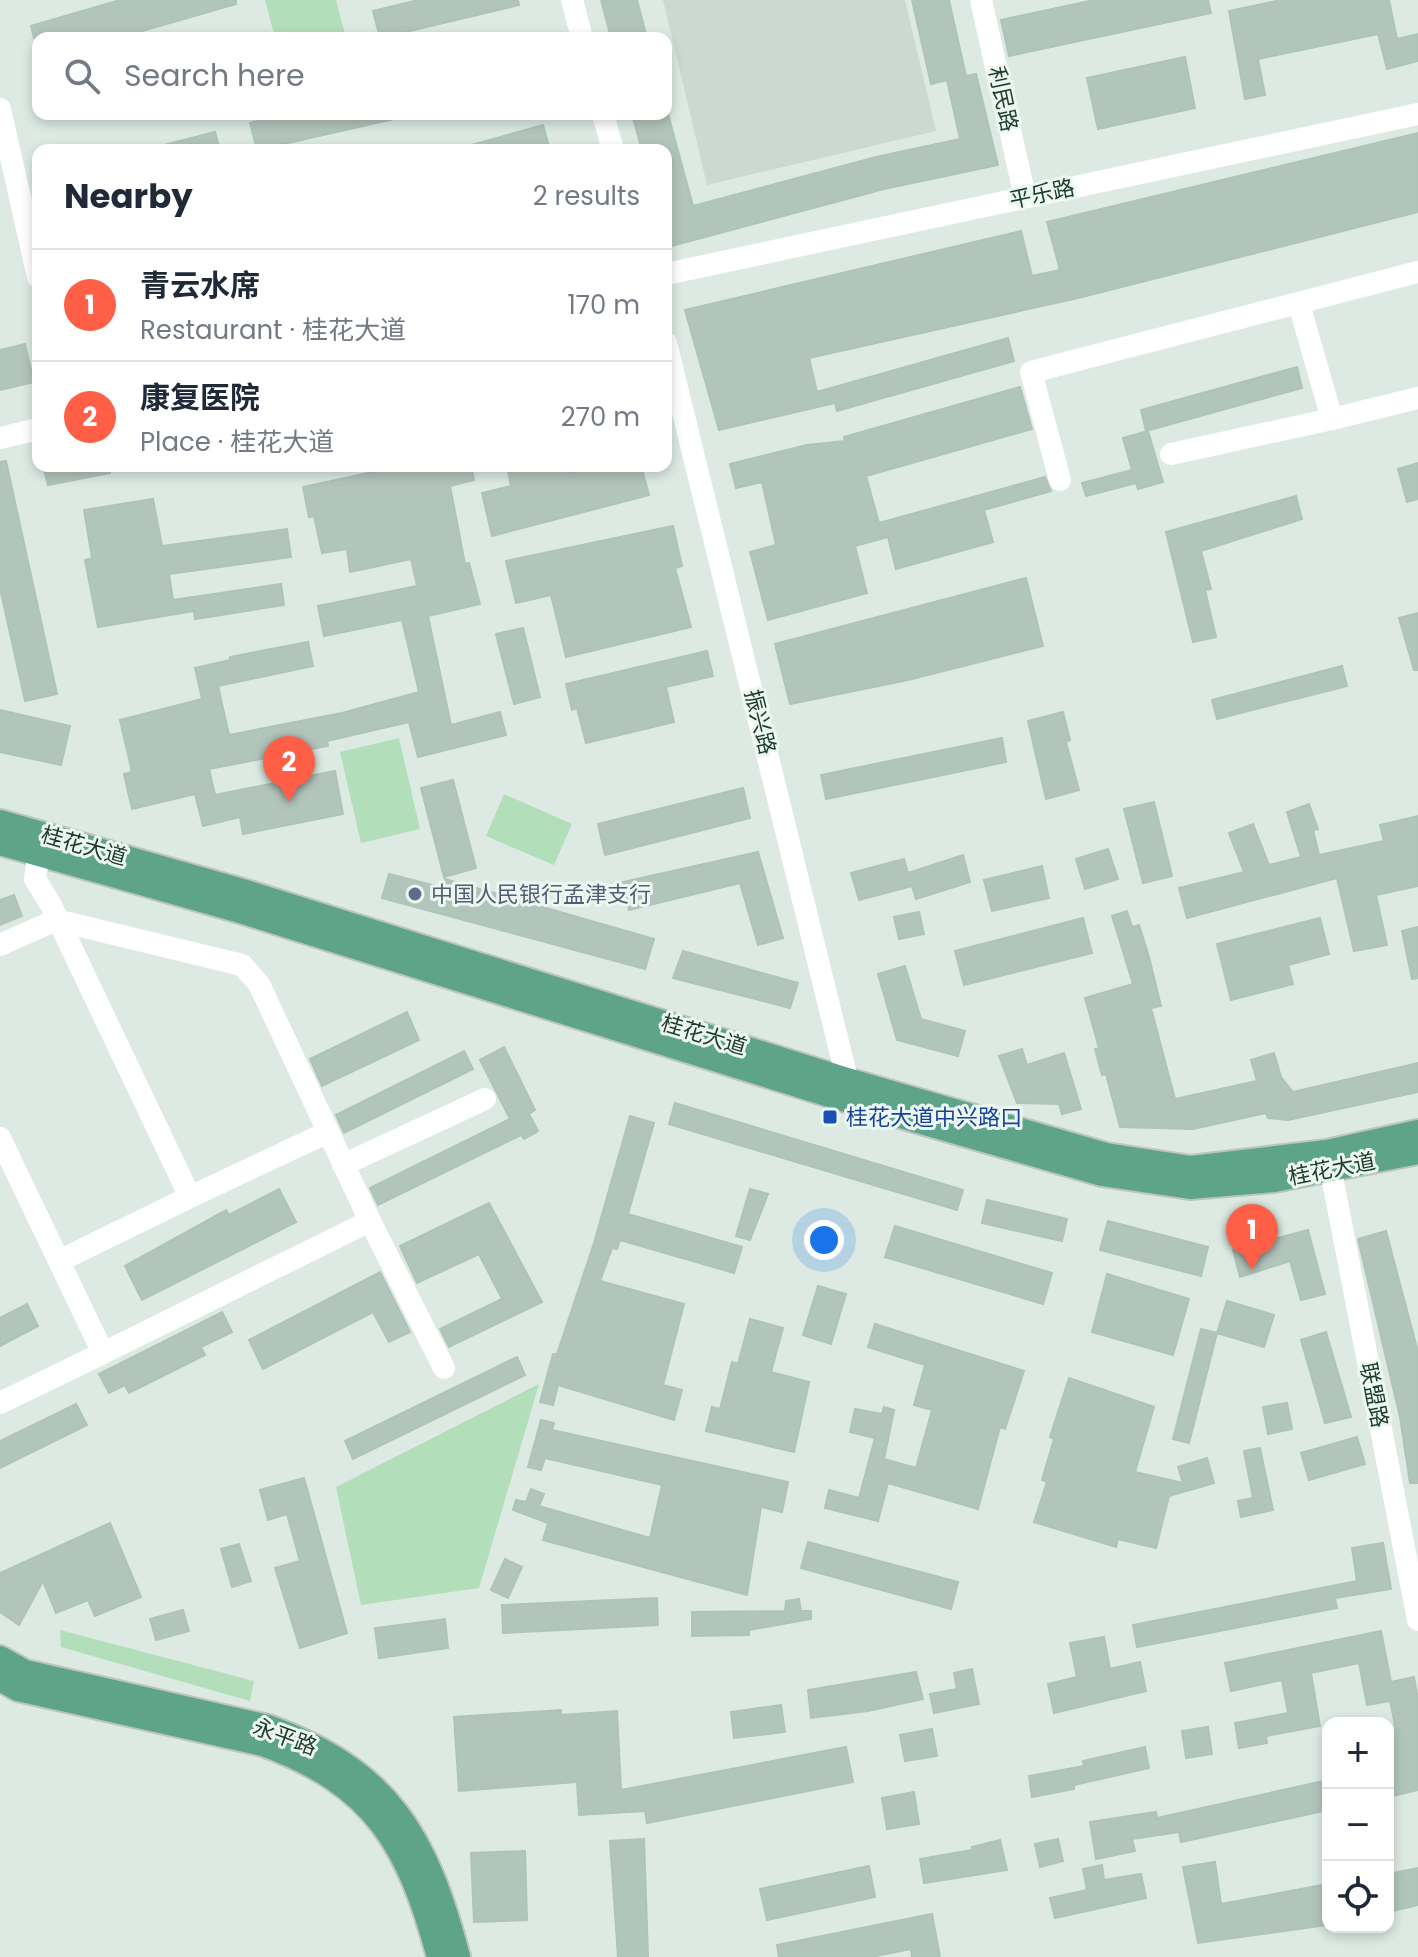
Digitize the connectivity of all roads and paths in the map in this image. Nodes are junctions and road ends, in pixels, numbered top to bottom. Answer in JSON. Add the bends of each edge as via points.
{"nodes":[{"id":1,"x":572,"y":0,"type":"edge"},
{"id":2,"x":981,"y":0,"type":"edge"},
{"id":3,"x":580,"y":32,"type":"edge"},
{"id":4,"x":0,"y":109,"type":"edge"},
{"id":5,"x":1418,"y":114,"type":"edge"},
{"id":6,"x":605,"y":120,"type":"edge"},
{"id":7,"x":611,"y":144,"type":"edge"},
{"id":8,"x":1025,"y":197,"type":"junction"},
{"id":9,"x":32,"y":250,"type":"edge"},
{"id":10,"x":1418,"y":272,"type":"edge"},
{"id":11,"x":672,"y":273,"type":"edge"},
{"id":12,"x":1299,"y":304,"type":"junction"},
{"id":13,"x":672,"y":367,"type":"edge"},
{"id":14,"x":1418,"y":398,"type":"edge"},
{"id":15,"x":1332,"y":419,"type":"junction"},
{"id":16,"x":32,"y":430,"type":"edge"},
{"id":17,"x":0,"y":438,"type":"edge"},
{"id":18,"x":1171,"y":454,"type":"dead end"},
{"id":19,"x":1060,"y":480,"type":"dead end"},
{"id":20,"x":0,"y":822,"type":"edge"},
{"id":21,"x":0,"y":843,"type":"edge"},
{"id":22,"x":39,"y":853,"type":"junction"},
{"id":23,"x":56,"y":920,"type":"junction"},
{"id":24,"x":0,"y":945,"type":"edge"},
{"id":25,"x":850,"y":1091,"type":"junction"},
{"id":26,"x":485,"y":1099,"type":"dead end"},
{"id":27,"x":328,"y":1132,"type":"junction"},
{"id":28,"x":1418,"y":1132,"type":"edge"},
{"id":29,"x":0,"y":1138,"type":"edge"},
{"id":30,"x":1418,"y":1152,"type":"edge"},
{"id":31,"x":343,"y":1165,"type":"junction"},
{"id":32,"x":1331,"y":1171,"type":"junction"},
{"id":33,"x":190,"y":1197,"type":"junction"},
{"id":34,"x":370,"y":1221,"type":"junction"},
{"id":35,"x":59,"y":1261,"type":"junction"},
{"id":36,"x":103,"y":1353,"type":"junction"},
{"id":37,"x":444,"y":1368,"type":"dead end"},
{"id":38,"x":0,"y":1403,"type":"edge"},
{"id":39,"x":1418,"y":1620,"type":"edge"},
{"id":40,"x":0,"y":1658,"type":"edge"},
{"id":41,"x":0,"y":1679,"type":"edge"},
{"id":42,"x":439,"y":1957,"type":"edge"},
{"id":43,"x":458,"y":1957,"type":"edge"}],
"edges":[{"from":1,"to":3,"type":"street"},
{"from":2,"to":8,"type":"street","name":"利民路"},
{"from":4,"to":9,"type":"street"},
{"from":5,"to":8,"type":"street","name":"平乐路"},
{"from":6,"to":7,"type":"street"},
{"from":8,"to":11,"type":"street","name":"平乐路"},
{"from":10,"to":12,"type":"street"},
{"from":12,"to":15,"type":"street"},
{"from":12,"to":19,"type":"street","via":[[1031,372]]},
{"from":13,"to":25,"type":"street","name":"振兴路"},
{"from":14,"to":15,"type":"street"},
{"from":15,"to":18,"type":"street"},
{"from":16,"to":17,"type":"street"},
{"from":20,"to":25,"type":"main road","name":"桂花大道","via":[[246,892]]},
{"from":21,"to":22,"type":"main road","name":"桂花大道"},
{"from":22,"to":23,"type":"street","via":[[35,879]]},
{"from":22,"to":25,"type":"main road","name":"桂花大道"},
{"from":23,"to":24,"type":"street"},
{"from":23,"to":27,"type":"street","via":[[242,965],[259,984]]},
{"from":23,"to":33,"type":"street"},
{"from":25,"to":28,"type":"main road","name":"桂花大道","via":[[1106,1155],[1191,1168],[1299,1157]]},
{"from":25,"to":32,"type":"main road","name":"桂花大道","via":[[1102,1174],[1190,1187]]},
{"from":26,"to":31,"type":"street"},
{"from":27,"to":31,"type":"street"},
{"from":27,"to":33,"type":"street"},
{"from":29,"to":35,"type":"street"},
{"from":30,"to":32,"type":"main road","name":"桂花大道"},
{"from":31,"to":34,"type":"street"},
{"from":32,"to":39,"type":"street","name":"联盟路"},
{"from":33,"to":35,"type":"street"},
{"from":34,"to":36,"type":"street"},
{"from":34,"to":37,"type":"street"},
{"from":35,"to":36,"type":"street"},
{"from":36,"to":38,"type":"street"},
{"from":40,"to":43,"type":"main road","name":"永平路","via":[[25,1672],[268,1727],[349,1765],[387,1800],[414,1838],[439,1888]]},
{"from":41,"to":42,"type":"main road","name":"永平路","via":[[18,1689],[263,1744],[338,1779],[374,1812],[399,1847],[422,1894]]}]}
